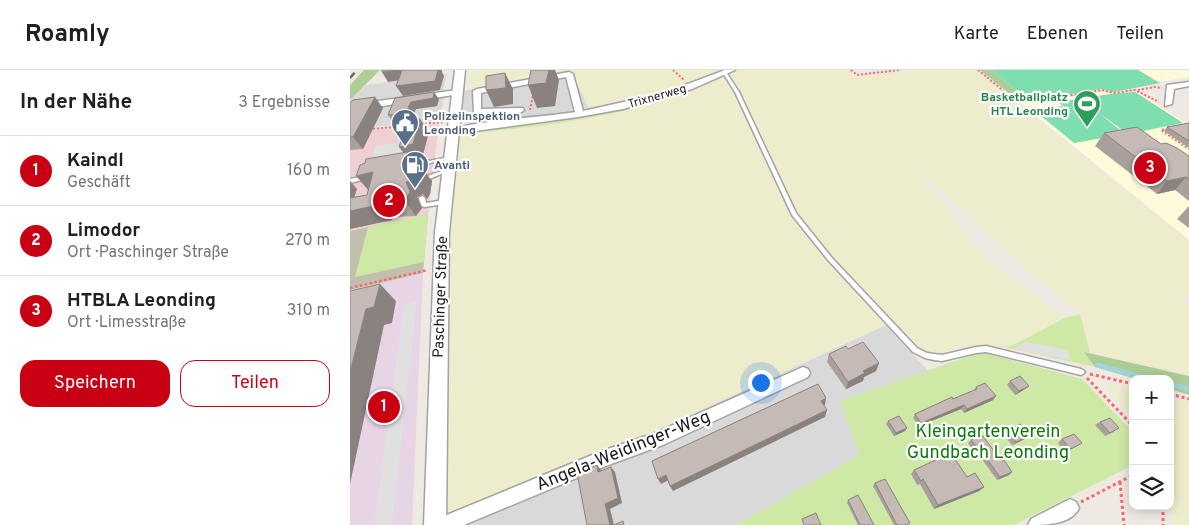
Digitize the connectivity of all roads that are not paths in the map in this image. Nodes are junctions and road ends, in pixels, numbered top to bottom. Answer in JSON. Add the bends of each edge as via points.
{"nodes":[{"id":1,"x":460,"y":70,"type":"edge"},
{"id":2,"x":728,"y":71,"type":"edge"},
{"id":3,"x":1189,"y":84,"type":"edge"},
{"id":4,"x":457,"y":92,"type":"junction"},
{"id":5,"x":1168,"y":104,"type":"road end"},
{"id":6,"x":350,"y":108,"type":"edge"},
{"id":7,"x":520,"y":110,"type":"dead end"},
{"id":8,"x":580,"y":114,"type":"junction"},
{"id":9,"x":449,"y":126,"type":"junction"},
{"id":10,"x":450,"y":164,"type":"junction"},
{"id":11,"x":403,"y":166,"type":"edge"},
{"id":12,"x":370,"y":174,"type":"edge"},
{"id":13,"x":350,"y":181,"type":"edge"},
{"id":14,"x":424,"y":183,"type":"dead end"},
{"id":15,"x":422,"y":198,"type":"dead end"},
{"id":16,"x":445,"y":202,"type":"junction"},
{"id":17,"x":1081,"y":372,"type":"road end"},
{"id":18,"x":803,"y":373,"type":"dead end"},
{"id":19,"x":1070,"y":508,"type":"road end"},
{"id":20,"x":435,"y":525,"type":"edge"},
{"id":21,"x":443,"y":525,"type":"edge"},
{"id":22,"x":1037,"y":525,"type":"edge"}],
"edges":[{"from":1,"to":4,"type":"street","name":"Paschinger Straße"},
{"from":2,"to":8,"type":"street","name":"Trixnerweg","via":[[647,100]]},
{"from":2,"to":17,"type":"lane","via":[[794,214],[830,259],[914,350],[926,357],[939,359],[986,349]]},
{"from":3,"to":5,"type":"street","via":[[1168,89]]},
{"from":4,"to":6,"type":"street"},
{"from":4,"to":9,"type":"street","name":"Paschinger Straße"},
{"from":7,"to":8,"type":"street","via":[[477,112],[477,91],[570,75]]},
{"from":8,"to":9,"type":"street","name":"Trixnerweg"},
{"from":9,"to":10,"type":"street","name":"Paschinger Straße"},
{"from":10,"to":11,"type":"lane"},
{"from":10,"to":14,"type":"lane"},
{"from":10,"to":16,"type":"street","name":"Paschinger Straße"},
{"from":12,"to":13,"type":"lane"},
{"from":15,"to":16,"type":"lane","via":[[424,205]]},
{"from":16,"to":20,"type":"street","name":"Paschinger Straße"},
{"from":18,"to":21,"type":"street","name":"Angela-Weidinger-Weg","via":[[656,440],[602,458]]},
{"from":19,"to":22,"type":"street"}]}
